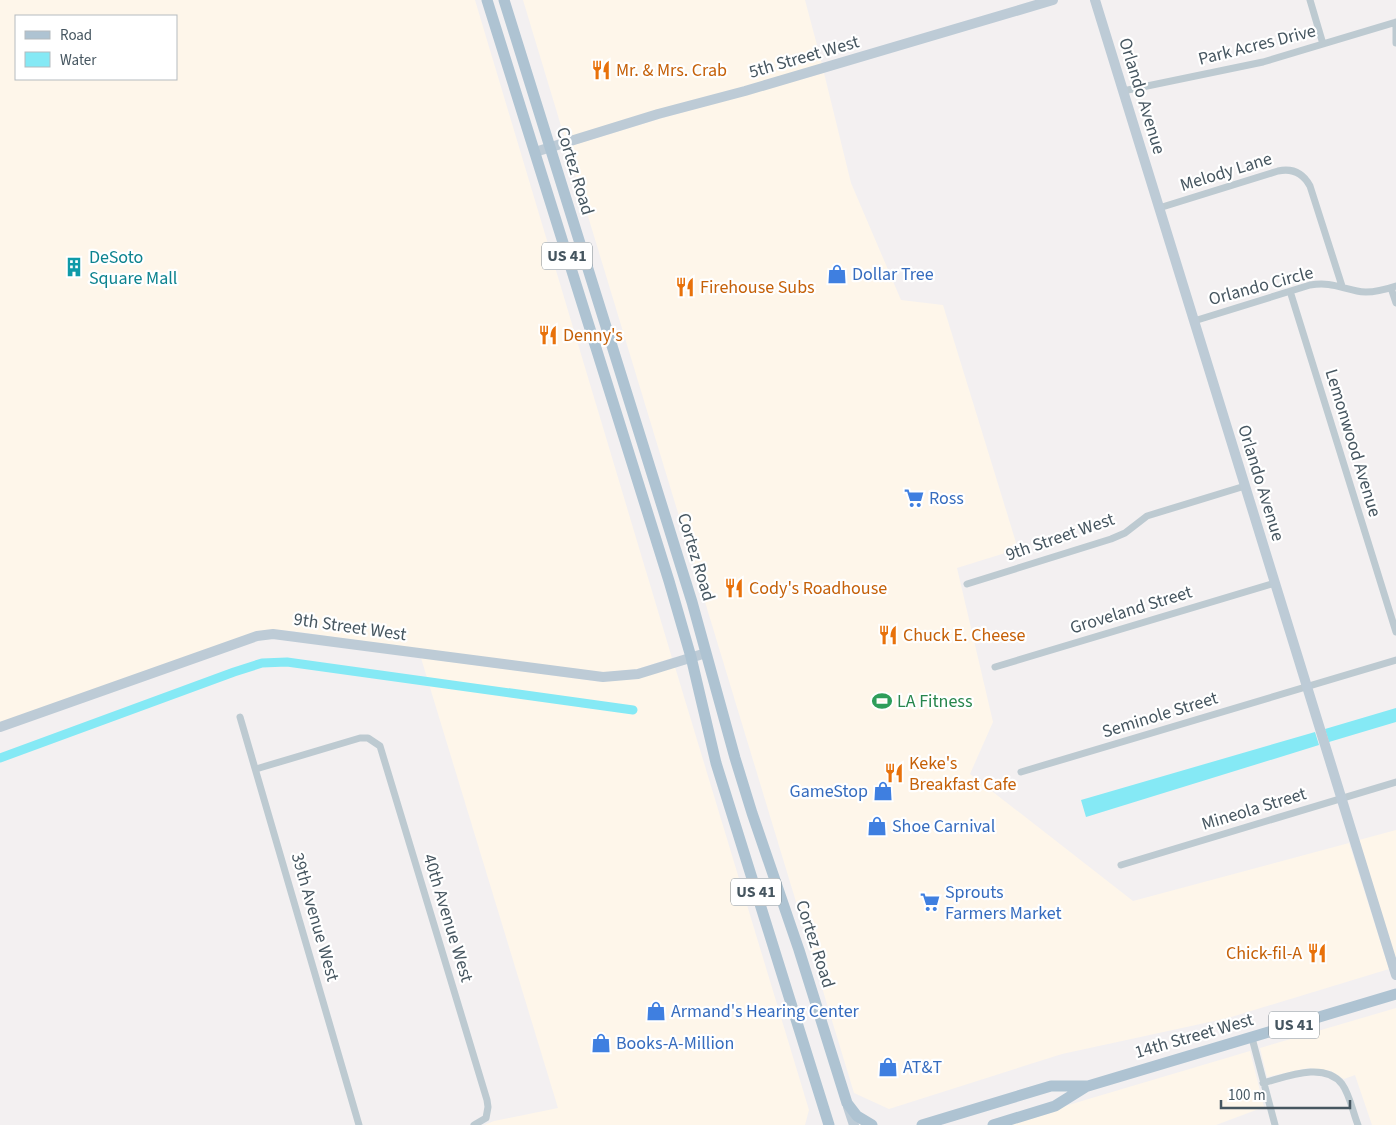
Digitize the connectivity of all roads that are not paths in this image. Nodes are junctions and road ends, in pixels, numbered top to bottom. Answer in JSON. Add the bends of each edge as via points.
{"nodes":[{"id":1,"x":487,"y":0,"type":"edge"},
{"id":2,"x":504,"y":0,"type":"edge"},
{"id":3,"x":1053,"y":0,"type":"edge"},
{"id":4,"x":1095,"y":0,"type":"edge"},
{"id":5,"x":1310,"y":0,"type":"edge"},
{"id":6,"x":1396,"y":22,"type":"edge"},
{"id":7,"x":1396,"y":43,"type":"edge"},
{"id":8,"x":1323,"y":44,"type":"junction"},
{"id":9,"x":1123,"y":91,"type":"junction"},
{"id":10,"x":550,"y":148,"type":"junction"},
{"id":11,"x":535,"y":152,"type":"junction"},
{"id":12,"x":1159,"y":208,"type":"junction"},
{"id":13,"x":589,"y":273,"type":"junction"},
{"id":14,"x":574,"y":278,"type":"junction"},
{"id":15,"x":1342,"y":286,"type":"junction"},
{"id":16,"x":1394,"y":287,"type":"edge"},
{"id":17,"x":1290,"y":291,"type":"junction"},
{"id":18,"x":1396,"y":303,"type":"edge"},
{"id":19,"x":1194,"y":321,"type":"junction"},
{"id":20,"x":631,"y":407,"type":"junction"},
{"id":21,"x":616,"y":412,"type":"junction"},
{"id":22,"x":1245,"y":486,"type":"junction"},
{"id":23,"x":1275,"y":583,"type":"junction"},
{"id":24,"x":967,"y":584,"type":"dead end"},
{"id":25,"x":1396,"y":632,"type":"edge"},
{"id":26,"x":706,"y":653,"type":"junction"},
{"id":27,"x":691,"y":657,"type":"junction"},
{"id":28,"x":1396,"y":660,"type":"edge"},
{"id":29,"x":995,"y":666,"type":"dead end"},
{"id":30,"x":1307,"y":686,"type":"junction"},
{"id":31,"x":240,"y":717,"type":"dead end"},
{"id":32,"x":0,"y":727,"type":"edge"},
{"id":33,"x":256,"y":769,"type":"junction"},
{"id":34,"x":1021,"y":772,"type":"dead end"},
{"id":35,"x":1396,"y":782,"type":"edge"},
{"id":36,"x":1341,"y":799,"type":"junction"},
{"id":37,"x":1121,"y":865,"type":"dead end"},
{"id":38,"x":1396,"y":975,"type":"edge"},
{"id":39,"x":1396,"y":994,"type":"edge"},
{"id":40,"x":1252,"y":1038,"type":"junction"},
{"id":41,"x":1263,"y":1083,"type":"junction"},
{"id":42,"x":1088,"y":1086,"type":"junction"},
{"id":43,"x":847,"y":1103,"type":"junction"},
{"id":44,"x":360,"y":1125,"type":"edge"},
{"id":45,"x":474,"y":1125,"type":"edge"},
{"id":46,"x":829,"y":1125,"type":"edge"},
{"id":47,"x":854,"y":1125,"type":"edge"},
{"id":48,"x":872,"y":1125,"type":"edge"},
{"id":49,"x":922,"y":1125,"type":"edge"},
{"id":50,"x":993,"y":1125,"type":"edge"},
{"id":51,"x":1275,"y":1125,"type":"edge"},
{"id":52,"x":1358,"y":1125,"type":"edge"}],
"edges":[{"from":1,"to":11,"type":"main road","name":"Cortez Road","number":"US 41"},
{"from":2,"to":10,"type":"main road","name":"Cortez Road","number":"US 41"},
{"from":3,"to":10,"type":"street","name":"5th Street West"},
{"from":4,"to":9,"type":"street","name":"Orlando Avenue"},
{"from":5,"to":8,"type":"street"},
{"from":6,"to":7,"type":"street"},
{"from":6,"to":8,"type":"street","name":"Park Acres Drive"},
{"from":8,"to":9,"type":"street","name":"Park Acres Drive","via":[[1263,62]]},
{"from":9,"to":12,"type":"street","name":"Orlando Avenue"},
{"from":10,"to":11,"type":"street","name":"5th Street West"},
{"from":10,"to":13,"type":"main road","name":"Cortez Road","number":"US 41"},
{"from":11,"to":14,"type":"main road","name":"Cortez Road","number":"US 41"},
{"from":12,"to":15,"type":"street","name":"Melody Lane","via":[[1278,171],[1296,172],[1306,178],[1310,186]]},
{"from":12,"to":19,"type":"street","name":"Orlando Avenue"},
{"from":13,"to":14,"type":"street"},
{"from":13,"to":20,"type":"main road","name":"Cortez Road","number":"US 41"},
{"from":14,"to":21,"type":"main road","name":"Cortez Road","number":"US 41"},
{"from":15,"to":16,"type":"street","name":"Orlando Circle","via":[[1365,292]]},
{"from":15,"to":17,"type":"street","name":"Orlando Circle","via":[[1318,284]]},
{"from":16,"to":18,"type":"street"},
{"from":17,"to":19,"type":"street","name":"Orlando Circle"},
{"from":17,"to":25,"type":"street","name":"Lemonwood Avenue"},
{"from":19,"to":22,"type":"street","name":"Orlando Avenue"},
{"from":20,"to":21,"type":"street"},
{"from":20,"to":26,"type":"main road","name":"Cortez Road","number":"US 41"},
{"from":21,"to":27,"type":"main road","name":"Cortez Road","number":"US 41"},
{"from":22,"to":23,"type":"street","name":"Orlando Avenue"},
{"from":22,"to":24,"type":"street","name":"9th Street West","via":[[1147,516],[1111,539]]},
{"from":23,"to":29,"type":"street","name":"Groveland Street"},
{"from":23,"to":30,"type":"street","name":"Orlando Avenue"},
{"from":26,"to":27,"type":"street","name":"9th Street West"},
{"from":26,"to":43,"type":"main road","name":"Cortez Road","number":"US 41","via":[[749,804]]},
{"from":27,"to":32,"type":"street","name":"9th Street West","via":[[638,674],[603,677],[273,634],[257,636]]},
{"from":27,"to":46,"type":"main road","name":"Cortez Road","number":"US 41","via":[[716,763]]},
{"from":28,"to":30,"type":"street"},
{"from":30,"to":34,"type":"street","name":"Seminole Street"},
{"from":30,"to":36,"type":"street","name":"Orlando Avenue"},
{"from":31,"to":33,"type":"street","name":"39th Avenue West"},
{"from":33,"to":44,"type":"street","name":"39th Avenue West"},
{"from":33,"to":45,"type":"street","name":"40th Avenue West","via":[[349,740],[368,738],[380,746],[487,1100],[488,1113],[484,1120]]},
{"from":35,"to":36,"type":"street","name":"Mineola Street"},
{"from":36,"to":37,"type":"street","name":"Mineola Street"},
{"from":36,"to":38,"type":"street","name":"Orlando Avenue"},
{"from":39,"to":40,"type":"main road","name":"14th Street West","number":"US 41"},
{"from":40,"to":41,"type":"street"},
{"from":40,"to":42,"type":"main road","name":"14th Street West","number":"US 41"},
{"from":41,"to":51,"type":"street"},
{"from":41,"to":52,"type":"street","via":[[1308,1072],[1322,1074],[1340,1082]]},
{"from":42,"to":49,"type":"main road","name":"14th Street West","number":"US 41","via":[[1051,1086]]},
{"from":42,"to":50,"type":"main road","name":"14th Street West","number":"US 41","via":[[1055,1106]]},
{"from":43,"to":47,"type":"street","name":"Cortez Road"},
{"from":43,"to":48,"type":"main road","number":"US 41","via":[[857,1116]]}]}
